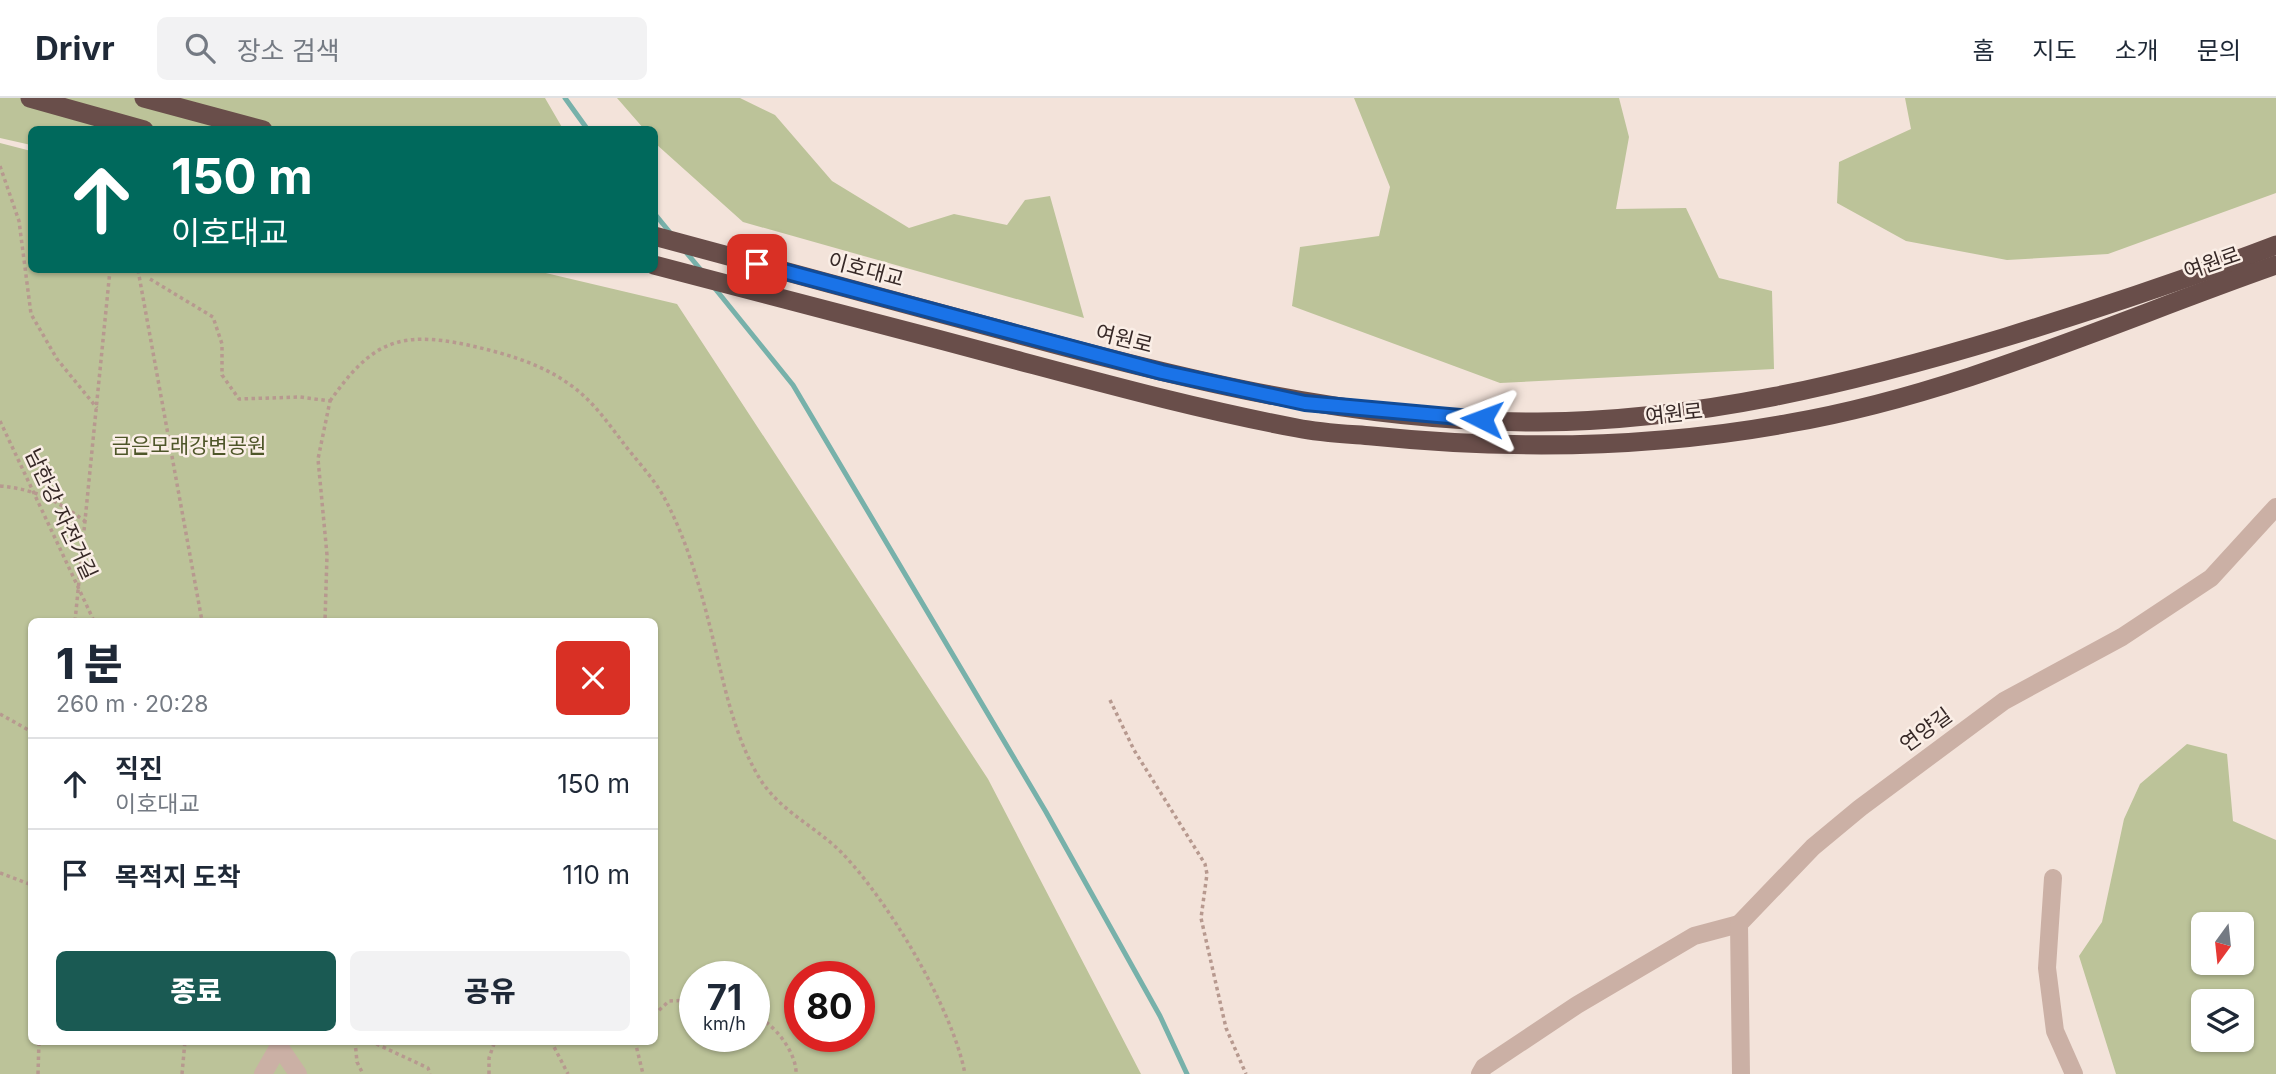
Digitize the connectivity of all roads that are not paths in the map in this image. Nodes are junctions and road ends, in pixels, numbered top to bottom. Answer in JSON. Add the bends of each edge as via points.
{"nodes":[{"id":1,"x":30,"y":98,"type":"edge"},
{"id":2,"x":144,"y":98,"type":"edge"},
{"id":3,"x":130,"y":126,"type":"edge"},
{"id":4,"x":247,"y":126,"type":"edge"},
{"id":5,"x":2276,"y":231,"type":"edge"},
{"id":6,"x":658,"y":237,"type":"edge"},
{"id":7,"x":2276,"y":245,"type":"edge"},
{"id":8,"x":2276,"y":265,"type":"edge"},
{"id":9,"x":658,"y":266,"type":"edge"},
{"id":10,"x":2276,"y":275,"type":"edge"},
{"id":11,"x":2189,"y":286,"type":"junction"},
{"id":12,"x":1066,"y":348,"type":"joint"},
{"id":13,"x":2276,"y":506,"type":"edge"},
{"id":14,"x":2053,"y":878,"type":"dead end"},
{"id":15,"x":1739,"y":924,"type":"junction"},
{"id":16,"x":262,"y":1074,"type":"edge"},
{"id":17,"x":298,"y":1074,"type":"edge"},
{"id":18,"x":1480,"y":1074,"type":"edge"},
{"id":19,"x":1741,"y":1074,"type":"edge"},
{"id":20,"x":2074,"y":1074,"type":"edge"}],
"edges":[{"from":1,"to":3,"type":"highway","bridge":true},
{"from":2,"to":4,"type":"highway"},
{"from":5,"to":11,"type":"highway"},
{"from":6,"to":12,"type":"highway","name":"이호대교"},
{"from":7,"to":11,"type":"highway","name":"여원로"},
{"from":8,"to":11,"type":"highway","name":"여원로"},
{"from":9,"to":11,"type":"highway","name":"여원로","via":[[1057,371],[1300,429],[1423,442],[1535,444],[1658,439],[1791,423],[1920,392],[2072,342]]},
{"from":10,"to":11,"type":"highway"},
{"from":11,"to":12,"type":"highway","name":"여원로","via":[[1915,364],[1764,400],[1668,414],[1538,422],[1305,403]]},
{"from":13,"to":15,"type":"street","name":"연양길","via":[[2211,578],[2122,637],[2004,701],[1860,808],[1813,847]]},
{"from":14,"to":20,"type":"street","via":[[2047,968],[2055,1031]]},
{"from":15,"to":18,"type":"street","via":[[1694,936],[1577,1005]]},
{"from":15,"to":19,"type":"street"},
{"from":16,"to":17,"type":"street","via":[[279,1046]]}]}
